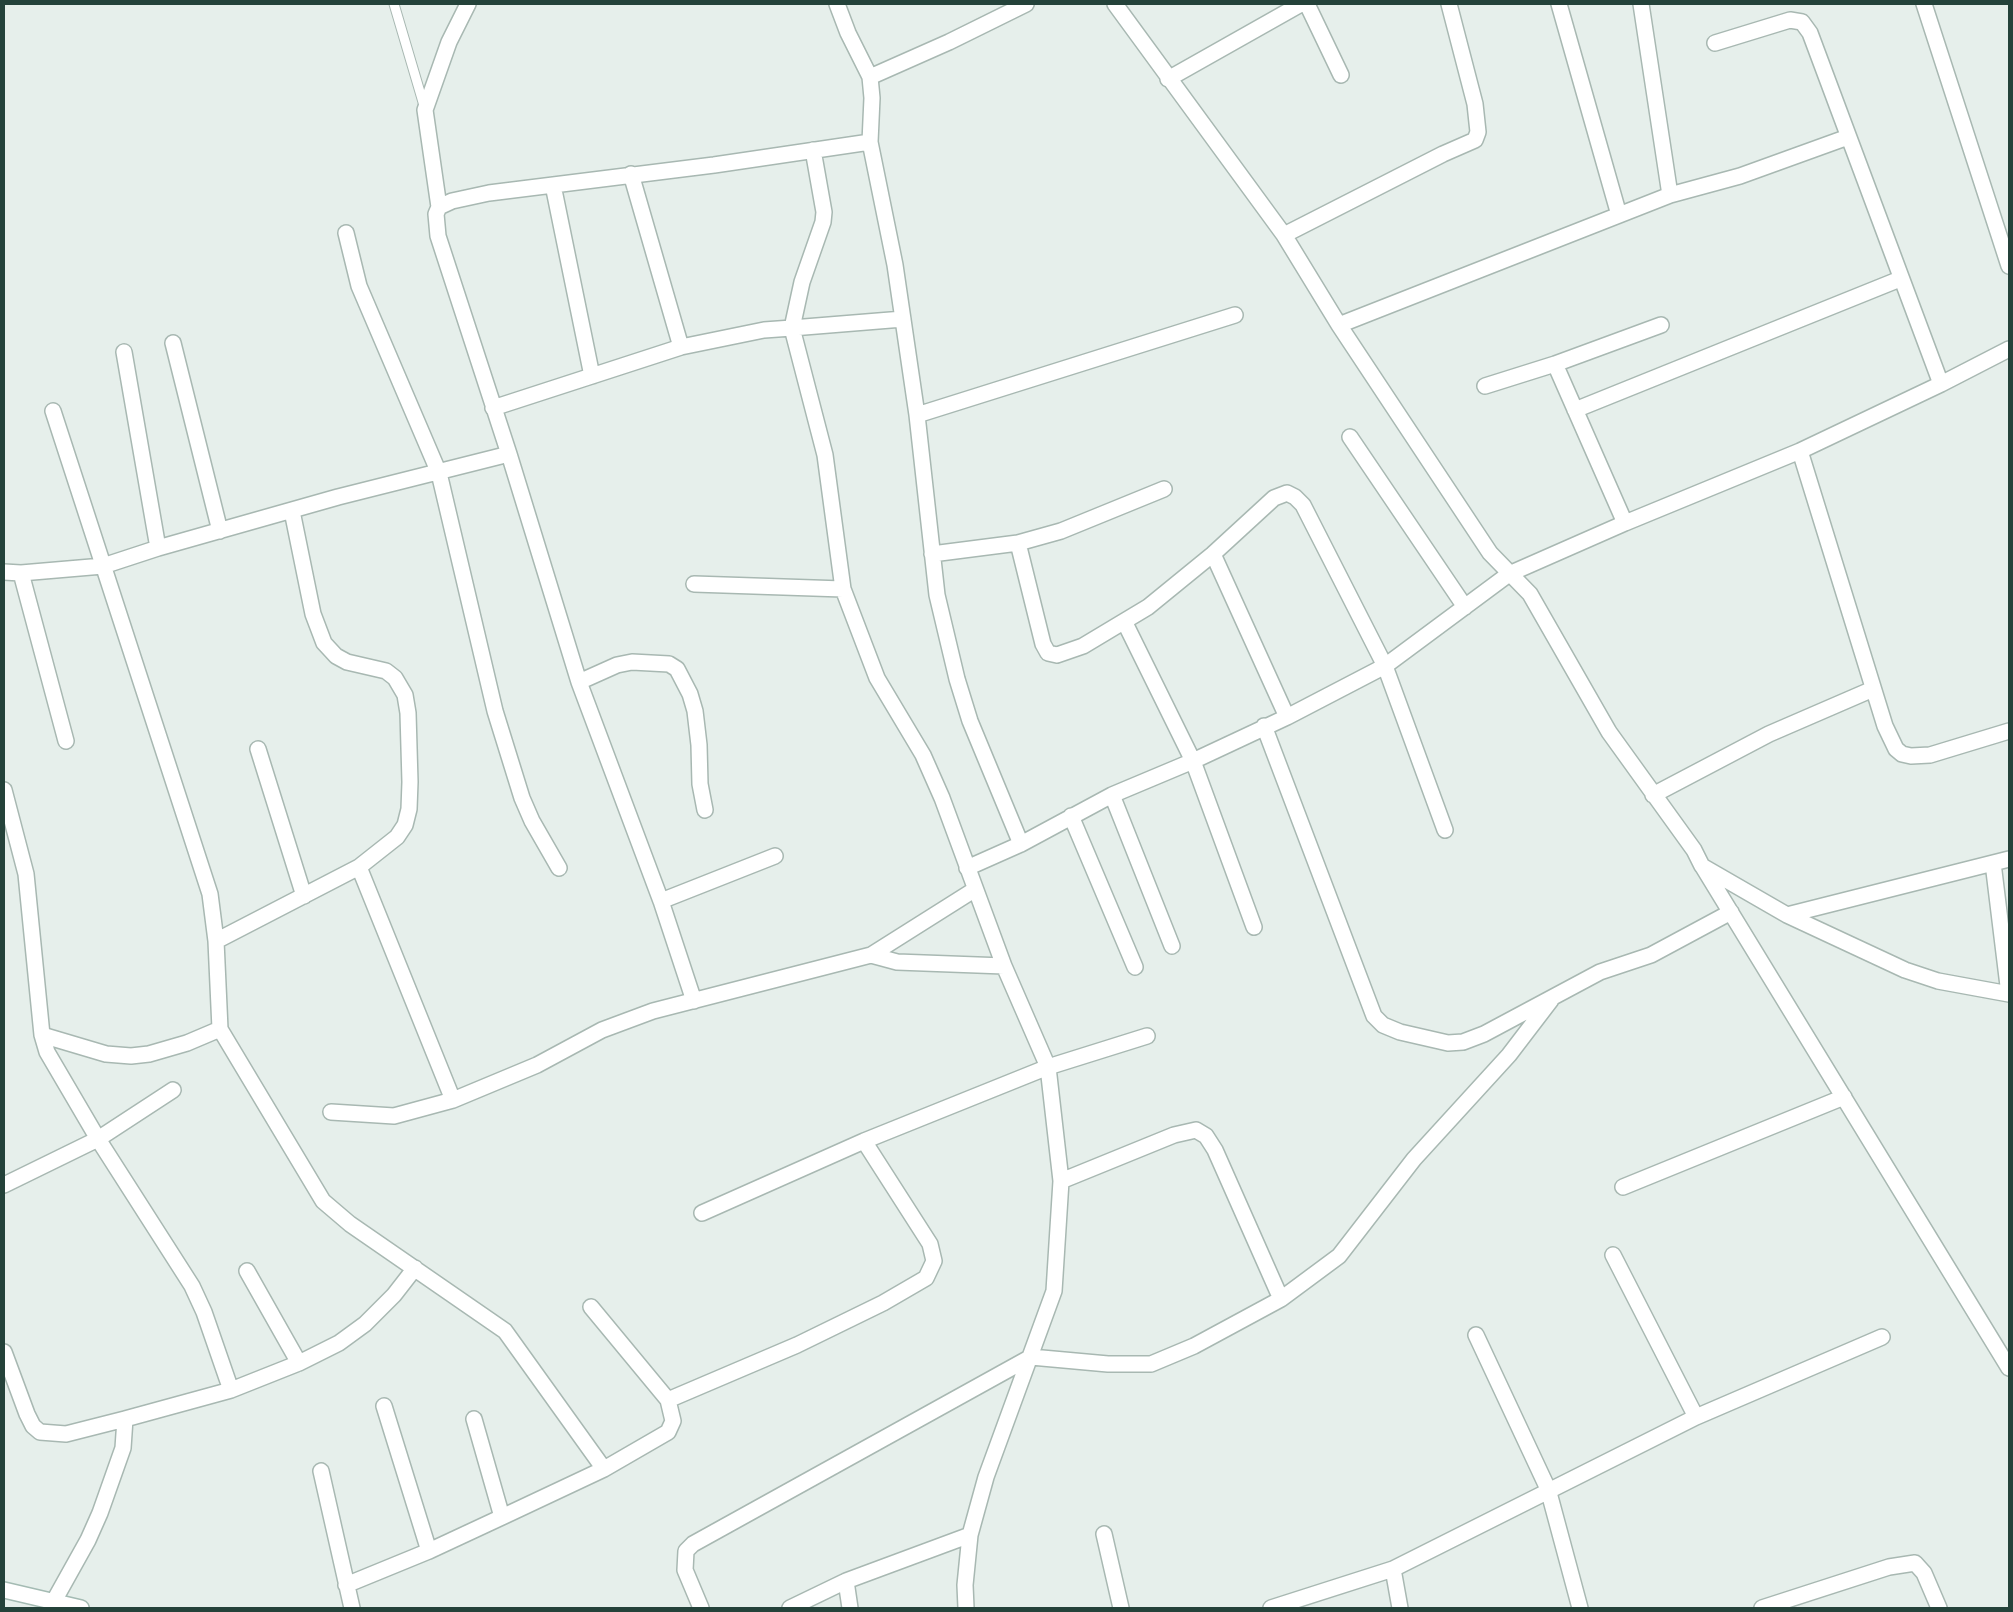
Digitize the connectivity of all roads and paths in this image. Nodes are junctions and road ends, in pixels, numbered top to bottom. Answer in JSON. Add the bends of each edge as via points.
{"nodes":[{"id":1,"x":394,"y":4,"type":"edge"},
{"id":2,"x":468,"y":4,"type":"edge"},
{"id":3,"x":837,"y":4,"type":"edge"},
{"id":4,"x":1026,"y":4,"type":"edge"},
{"id":5,"x":1115,"y":4,"type":"edge"},
{"id":6,"x":1300,"y":4,"type":"edge"},
{"id":7,"x":1307,"y":4,"type":"edge"},
{"id":8,"x":1449,"y":4,"type":"edge"},
{"id":9,"x":1559,"y":4,"type":"edge"},
{"id":10,"x":1641,"y":4,"type":"edge"},
{"id":11,"x":1924,"y":4,"type":"edge"},
{"id":12,"x":1715,"y":43,"type":"dead end"},
{"id":13,"x":1341,"y":75,"type":"dead end"},
{"id":14,"x":870,"y":77,"type":"junction"},
{"id":15,"x":1168,"y":79,"type":"junction"},
{"id":16,"x":425,"y":110,"type":"junction"},
{"id":17,"x":1848,"y":137,"type":"junction"},
{"id":18,"x":870,"y":142,"type":"junction"},
{"id":19,"x":814,"y":150,"type":"junction"},
{"id":20,"x":631,"y":174,"type":"junction"},
{"id":21,"x":553,"y":185,"type":"junction"},
{"id":22,"x":1670,"y":196,"type":"junction"},
{"id":23,"x":439,"y":207,"type":"junction"},
{"id":24,"x":1619,"y":215,"type":"junction"},
{"id":25,"x":346,"y":233,"type":"dead end"},
{"id":26,"x":1284,"y":235,"type":"junction"},
{"id":27,"x":2009,"y":266,"type":"edge"},
{"id":28,"x":1900,"y":279,"type":"junction"},
{"id":29,"x":1235,"y":315,"type":"dead end"},
{"id":30,"x":903,"y":319,"type":"junction"},
{"id":31,"x":1339,"y":325,"type":"junction"},
{"id":32,"x":1661,"y":325,"type":"dead end"},
{"id":33,"x":792,"y":328,"type":"junction"},
{"id":34,"x":173,"y":344,"type":"dead end"},
{"id":35,"x":681,"y":347,"type":"junction"},
{"id":36,"x":2009,"y":349,"type":"edge"},
{"id":37,"x":124,"y":352,"type":"dead end"},
{"id":38,"x":1555,"y":364,"type":"junction"},
{"id":39,"x":592,"y":376,"type":"junction"},
{"id":40,"x":1941,"y":384,"type":"junction"},
{"id":41,"x":1485,"y":386,"type":"dead end"},
{"id":42,"x":493,"y":408,"type":"junction"},
{"id":43,"x":1575,"y":410,"type":"junction"},
{"id":44,"x":53,"y":411,"type":"dead end"},
{"id":45,"x":917,"y":415,"type":"junction"},
{"id":46,"x":1350,"y":437,"type":"dead end"},
{"id":47,"x":1800,"y":451,"type":"junction"},
{"id":48,"x":509,"y":454,"type":"junction"},
{"id":49,"x":439,"y":473,"type":"junction"},
{"id":50,"x":1164,"y":489,"type":"dead end"},
{"id":51,"x":292,"y":511,"type":"junction"},
{"id":52,"x":1625,"y":522,"type":"junction"},
{"id":53,"x":220,"y":531,"type":"junction"},
{"id":54,"x":1018,"y":543,"type":"junction"},
{"id":55,"x":158,"y":548,"type":"junction"},
{"id":56,"x":932,"y":554,"type":"junction"},
{"id":57,"x":1213,"y":554,"type":"junction"},
{"id":58,"x":103,"y":566,"type":"junction"},
{"id":59,"x":4,"y":572,"type":"edge"},
{"id":60,"x":21,"y":573,"type":"junction"},
{"id":61,"x":1509,"y":574,"type":"junction"},
{"id":62,"x":694,"y":584,"type":"dead end"},
{"id":63,"x":843,"y":589,"type":"junction"},
{"id":64,"x":1465,"y":606,"type":"junction"},
{"id":65,"x":1125,"y":623,"type":"junction"},
{"id":66,"x":1385,"y":666,"type":"junction"},
{"id":67,"x":579,"y":682,"type":"junction"},
{"id":68,"x":1873,"y":689,"type":"junction"},
{"id":69,"x":1287,"y":717,"type":"junction"},
{"id":70,"x":1264,"y":726,"type":"junction"},
{"id":71,"x":2009,"y":731,"type":"edge"},
{"id":72,"x":66,"y":741,"type":"dead end"},
{"id":73,"x":258,"y":749,"type":"dead end"},
{"id":74,"x":1193,"y":761,"type":"junction"},
{"id":75,"x":4,"y":790,"type":"edge"},
{"id":76,"x":1112,"y":795,"type":"junction"},
{"id":77,"x":1653,"y":795,"type":"junction"},
{"id":78,"x":705,"y":810,"type":"dead end"},
{"id":79,"x":1071,"y":816,"type":"junction"},
{"id":80,"x":1445,"y":830,"type":"dead end"},
{"id":81,"x":1021,"y":844,"type":"junction"},
{"id":82,"x":774,"y":856,"type":"dead end"},
{"id":83,"x":2009,"y":859,"type":"edge"},
{"id":84,"x":1993,"y":863,"type":"junction"},
{"id":85,"x":1702,"y":866,"type":"junction"},
{"id":86,"x":359,"y":867,"type":"junction"},
{"id":87,"x":560,"y":868,"type":"dead end"},
{"id":88,"x":967,"y":868,"type":"junction"},
{"id":89,"x":974,"y":890,"type":"junction"},
{"id":90,"x":304,"y":896,"type":"junction"},
{"id":91,"x":661,"y":901,"type":"junction"},
{"id":92,"x":1731,"y":912,"type":"junction"},
{"id":93,"x":1787,"y":915,"type":"junction"},
{"id":94,"x":1254,"y":927,"type":"dead end"},
{"id":95,"x":216,"y":941,"type":"junction"},
{"id":96,"x":1172,"y":946,"type":"dead end"},
{"id":97,"x":871,"y":955,"type":"junction"},
{"id":98,"x":1004,"y":966,"type":"junction"},
{"id":99,"x":1134,"y":967,"type":"dead end"},
{"id":100,"x":2009,"y":994,"type":"edge"},
{"id":101,"x":1551,"y":1000,"type":"junction"},
{"id":102,"x":694,"y":1001,"type":"junction"},
{"id":103,"x":220,"y":1029,"type":"junction"},
{"id":104,"x":42,"y":1035,"type":"junction"},
{"id":105,"x":1147,"y":1036,"type":"dead end"},
{"id":106,"x":1048,"y":1067,"type":"junction"},
{"id":107,"x":173,"y":1090,"type":"dead end"},
{"id":108,"x":1844,"y":1097,"type":"junction"},
{"id":109,"x":453,"y":1100,"type":"junction"},
{"id":110,"x":331,"y":1112,"type":"dead end"},
{"id":111,"x":98,"y":1139,"type":"junction"},
{"id":112,"x":864,"y":1141,"type":"junction"},
{"id":113,"x":1061,"y":1181,"type":"junction"},
{"id":114,"x":4,"y":1185,"type":"edge"},
{"id":115,"x":1623,"y":1187,"type":"dead end"},
{"id":116,"x":702,"y":1212,"type":"dead end"},
{"id":117,"x":1613,"y":1255,"type":"dead end"},
{"id":118,"x":415,"y":1268,"type":"junction"},
{"id":119,"x":247,"y":1271,"type":"dead end"},
{"id":120,"x":1280,"y":1299,"type":"junction"},
{"id":121,"x":591,"y":1307,"type":"dead end"},
{"id":122,"x":1476,"y":1335,"type":"dead end"},
{"id":123,"x":1882,"y":1338,"type":"dead end"},
{"id":124,"x":4,"y":1352,"type":"edge"},
{"id":125,"x":1031,"y":1357,"type":"junction"},
{"id":126,"x":2007,"y":1359,"type":"edge"},
{"id":127,"x":299,"y":1364,"type":"junction"},
{"id":128,"x":232,"y":1390,"type":"junction"},
{"id":129,"x":668,"y":1400,"type":"junction"},
{"id":130,"x":384,"y":1406,"type":"dead end"},
{"id":131,"x":1696,"y":1417,"type":"junction"},
{"id":132,"x":125,"y":1419,"type":"junction"},
{"id":133,"x":474,"y":1419,"type":"dead end"},
{"id":134,"x":604,"y":1469,"type":"junction"},
{"id":135,"x":321,"y":1470,"type":"dead end"},
{"id":136,"x":1548,"y":1489,"type":"junction"},
{"id":137,"x":502,"y":1517,"type":"junction"},
{"id":138,"x":1104,"y":1534,"type":"dead end"},
{"id":139,"x":970,"y":1535,"type":"junction"},
{"id":140,"x":429,"y":1551,"type":"junction"},
{"id":141,"x":1393,"y":1569,"type":"junction"},
{"id":142,"x":846,"y":1581,"type":"junction"},
{"id":143,"x":346,"y":1585,"type":"junction"},
{"id":144,"x":4,"y":1590,"type":"edge"},
{"id":145,"x":54,"y":1601,"type":"junction"},
{"id":146,"x":81,"y":1608,"type":"edge"},
{"id":147,"x":352,"y":1608,"type":"edge"},
{"id":148,"x":701,"y":1608,"type":"edge"},
{"id":149,"x":790,"y":1608,"type":"edge"},
{"id":150,"x":850,"y":1608,"type":"edge"},
{"id":151,"x":966,"y":1608,"type":"edge"},
{"id":152,"x":1121,"y":1608,"type":"edge"},
{"id":153,"x":1271,"y":1608,"type":"edge"},
{"id":154,"x":1400,"y":1608,"type":"edge"},
{"id":155,"x":1580,"y":1608,"type":"edge"},
{"id":156,"x":1762,"y":1608,"type":"edge"},
{"id":157,"x":1938,"y":1608,"type":"edge"}],
"edges":[{"from":1,"to":16,"type":"lane"},
{"from":2,"to":16,"type":"street","via":[[449,42]]},
{"from":3,"to":14,"type":"street"},
{"from":4,"to":14,"type":"street"},
{"from":5,"to":15,"type":"street"},
{"from":6,"to":15,"type":"street"},
{"from":7,"to":13,"type":"street"},
{"from":8,"to":26,"type":"street","via":[[1475,104],[1478,132],[1475,140]]},
{"from":9,"to":24,"type":"street"},
{"from":10,"to":22,"type":"street"},
{"from":11,"to":27,"type":"street"},
{"from":12,"to":17,"type":"street","via":[[1778,22],[1802,22],[1810,33]]},
{"from":14,"to":18,"type":"street"},
{"from":15,"to":26,"type":"street"},
{"from":16,"to":23,"type":"street"},
{"from":17,"to":22,"type":"street","via":[[1740,176]]},
{"from":17,"to":28,"type":"street"},
{"from":18,"to":19,"type":"street"},
{"from":18,"to":30,"type":"street"},
{"from":19,"to":20,"type":"street"},
{"from":19,"to":33,"type":"street","via":[[823,222],[802,282]]},
{"from":20,"to":21,"type":"street"},
{"from":20,"to":35,"type":"street"},
{"from":21,"to":23,"type":"street","via":[[488,193],[452,200]]},
{"from":21,"to":39,"type":"street"},
{"from":22,"to":24,"type":"street"},
{"from":23,"to":42,"type":"street","via":[[436,214],[438,236]]},
{"from":24,"to":31,"type":"street"},
{"from":25,"to":49,"type":"street","via":[[359,286]]},
{"from":26,"to":31,"type":"street"},
{"from":28,"to":40,"type":"street"},
{"from":28,"to":43,"type":"street"},
{"from":29,"to":45,"type":"street"},
{"from":30,"to":33,"type":"street"},
{"from":30,"to":45,"type":"street"},
{"from":31,"to":61,"type":"street","via":[[1490,553]]},
{"from":32,"to":38,"type":"street"},
{"from":33,"to":35,"type":"street","via":[[764,330]]},
{"from":33,"to":63,"type":"street","via":[[825,455]]},
{"from":34,"to":53,"type":"street"},
{"from":35,"to":39,"type":"street"},
{"from":36,"to":40,"type":"street"},
{"from":37,"to":55,"type":"street"},
{"from":38,"to":41,"type":"street"},
{"from":38,"to":43,"type":"street"},
{"from":39,"to":42,"type":"street"},
{"from":40,"to":47,"type":"street"},
{"from":42,"to":48,"type":"street"},
{"from":43,"to":52,"type":"street"},
{"from":44,"to":58,"type":"street"},
{"from":45,"to":56,"type":"street"},
{"from":46,"to":64,"type":"street"},
{"from":47,"to":52,"type":"street"},
{"from":47,"to":68,"type":"street"},
{"from":48,"to":49,"type":"street"},
{"from":48,"to":67,"type":"street"},
{"from":49,"to":51,"type":"street"},
{"from":49,"to":87,"type":"street","via":[[495,711],[522,798],[532,822]]},
{"from":50,"to":54,"type":"street","via":[[1060,531]]},
{"from":51,"to":53,"type":"street"},
{"from":51,"to":86,"type":"street","via":[[313,614],[324,643],[347,662],[386,671],[395,678],[405,695],[409,809],[397,837]]},
{"from":52,"to":61,"type":"street"},
{"from":53,"to":55,"type":"street"},
{"from":54,"to":56,"type":"street"},
{"from":54,"to":65,"type":"street","via":[[1040,636],[1048,653],[1057,655],[1083,646]]},
{"from":55,"to":58,"type":"street"},
{"from":56,"to":81,"type":"street","via":[[937,595],[957,679],[970,721]]},
{"from":57,"to":65,"type":"street"},
{"from":57,"to":66,"type":"street","via":[[1274,498],[1287,493],[1295,496]]},
{"from":57,"to":69,"type":"street"},
{"from":58,"to":60,"type":"street"},
{"from":58,"to":95,"type":"street","via":[[202,867],[210,894]]},
{"from":59,"to":60,"type":"street"},
{"from":60,"to":72,"type":"street"},
{"from":61,"to":64,"type":"street"},
{"from":61,"to":77,"type":"street","via":[[1530,594],[1609,732]]},
{"from":62,"to":63,"type":"street"},
{"from":63,"to":88,"type":"street","via":[[877,678],[935,781]]},
{"from":64,"to":66,"type":"street"},
{"from":65,"to":74,"type":"street"},
{"from":66,"to":69,"type":"street"},
{"from":66,"to":80,"type":"street"},
{"from":67,"to":78,"type":"street","via":[[632,662],[669,664],[677,669],[695,711]]},
{"from":67,"to":91,"type":"street"},
{"from":68,"to":71,"type":"street","via":[[1884,726],[1902,754],[1930,754]]},
{"from":68,"to":77,"type":"street","via":[[1769,734]]},
{"from":69,"to":70,"type":"street"},
{"from":70,"to":74,"type":"street"},
{"from":70,"to":101,"type":"street","via":[[1365,994],[1374,1016],[1383,1025],[1448,1043],[1463,1042]]},
{"from":73,"to":90,"type":"street"},
{"from":74,"to":76,"type":"street"},
{"from":74,"to":94,"type":"street"},
{"from":75,"to":104,"type":"street","via":[[26,874]]},
{"from":76,"to":79,"type":"street"},
{"from":76,"to":96,"type":"street"},
{"from":77,"to":85,"type":"street"},
{"from":79,"to":81,"type":"street"},
{"from":79,"to":99,"type":"street"},
{"from":81,"to":88,"type":"street"},
{"from":82,"to":91,"type":"street"},
{"from":83,"to":84,"type":"street"},
{"from":84,"to":93,"type":"street"},
{"from":84,"to":100,"type":"street"},
{"from":85,"to":92,"type":"street"},
{"from":85,"to":93,"type":"street"},
{"from":86,"to":90,"type":"street"},
{"from":86,"to":109,"type":"street"},
{"from":88,"to":89,"type":"street"},
{"from":89,"to":97,"type":"street"},
{"from":89,"to":98,"type":"street"},
{"from":90,"to":95,"type":"street"},
{"from":91,"to":102,"type":"street"},
{"from":92,"to":101,"type":"street","via":[[1650,955],[1600,972]]},
{"from":92,"to":108,"type":"street"},
{"from":93,"to":100,"type":"street","via":[[1904,970]]},
{"from":95,"to":103,"type":"street"},
{"from":97,"to":98,"type":"street","via":[[897,962]]},
{"from":97,"to":102,"type":"street"},
{"from":98,"to":106,"type":"street"},
{"from":101,"to":120,"type":"street","via":[[1509,1055],[1414,1159],[1343,1251]]},
{"from":102,"to":109,"type":"street","via":[[653,1011],[602,1030],[537,1065]]},
{"from":103,"to":104,"type":"street","via":[[187,1043],[131,1056],[106,1054]]},
{"from":103,"to":118,"type":"street","via":[[323,1201],[350,1224]]},
{"from":104,"to":111,"type":"street","via":[[47,1052]]},
{"from":105,"to":106,"type":"street"},
{"from":106,"to":112,"type":"street"},
{"from":106,"to":113,"type":"street"},
{"from":107,"to":111,"type":"street"},
{"from":108,"to":115,"type":"street"},
{"from":108,"to":126,"type":"street"},
{"from":109,"to":110,"type":"street","via":[[394,1116]]},
{"from":111,"to":114,"type":"street"},
{"from":111,"to":128,"type":"street","via":[[192,1286]]},
{"from":112,"to":116,"type":"street"},
{"from":112,"to":129,"type":"street","via":[[930,1244],[934,1261],[926,1278],[797,1345]]},
{"from":113,"to":120,"type":"street","via":[[1174,1135],[1196,1130],[1206,1136],[1215,1150]]},
{"from":113,"to":125,"type":"street","via":[[1054,1291]]},
{"from":117,"to":131,"type":"street"},
{"from":118,"to":127,"type":"street","via":[[365,1324],[339,1343]]},
{"from":118,"to":134,"type":"street","via":[[505,1331]]},
{"from":119,"to":127,"type":"street"},
{"from":120,"to":125,"type":"street","via":[[1194,1346],[1151,1364],[1108,1364]]},
{"from":121,"to":129,"type":"street"},
{"from":122,"to":136,"type":"street"},
{"from":123,"to":131,"type":"street"},
{"from":124,"to":132,"type":"street","via":[[27,1414],[40,1432],[66,1434]]},
{"from":125,"to":139,"type":"street","via":[[986,1477]]},
{"from":125,"to":148,"type":"street","via":[[693,1544],[686,1551],[685,1565]]},
{"from":127,"to":128,"type":"street"},
{"from":128,"to":132,"type":"street"},
{"from":129,"to":134,"type":"street","via":[[673,1421],[668,1432]]},
{"from":130,"to":140,"type":"street"},
{"from":131,"to":136,"type":"street"},
{"from":132,"to":145,"type":"street","via":[[123,1448],[100,1513]]},
{"from":133,"to":137,"type":"street"},
{"from":134,"to":137,"type":"street"},
{"from":135,"to":143,"type":"street"},
{"from":136,"to":141,"type":"street"},
{"from":136,"to":155,"type":"street"},
{"from":137,"to":140,"type":"street"},
{"from":138,"to":152,"type":"street"},
{"from":139,"to":142,"type":"street"},
{"from":139,"to":151,"type":"street"},
{"from":140,"to":143,"type":"street"},
{"from":141,"to":153,"type":"street"},
{"from":141,"to":154,"type":"street"},
{"from":142,"to":149,"type":"street"},
{"from":142,"to":150,"type":"street"},
{"from":143,"to":147,"type":"street"},
{"from":144,"to":145,"type":"street"},
{"from":145,"to":146,"type":"street"},
{"from":156,"to":157,"type":"street","via":[[1889,1567],[1915,1564],[1924,1573]]}]}
